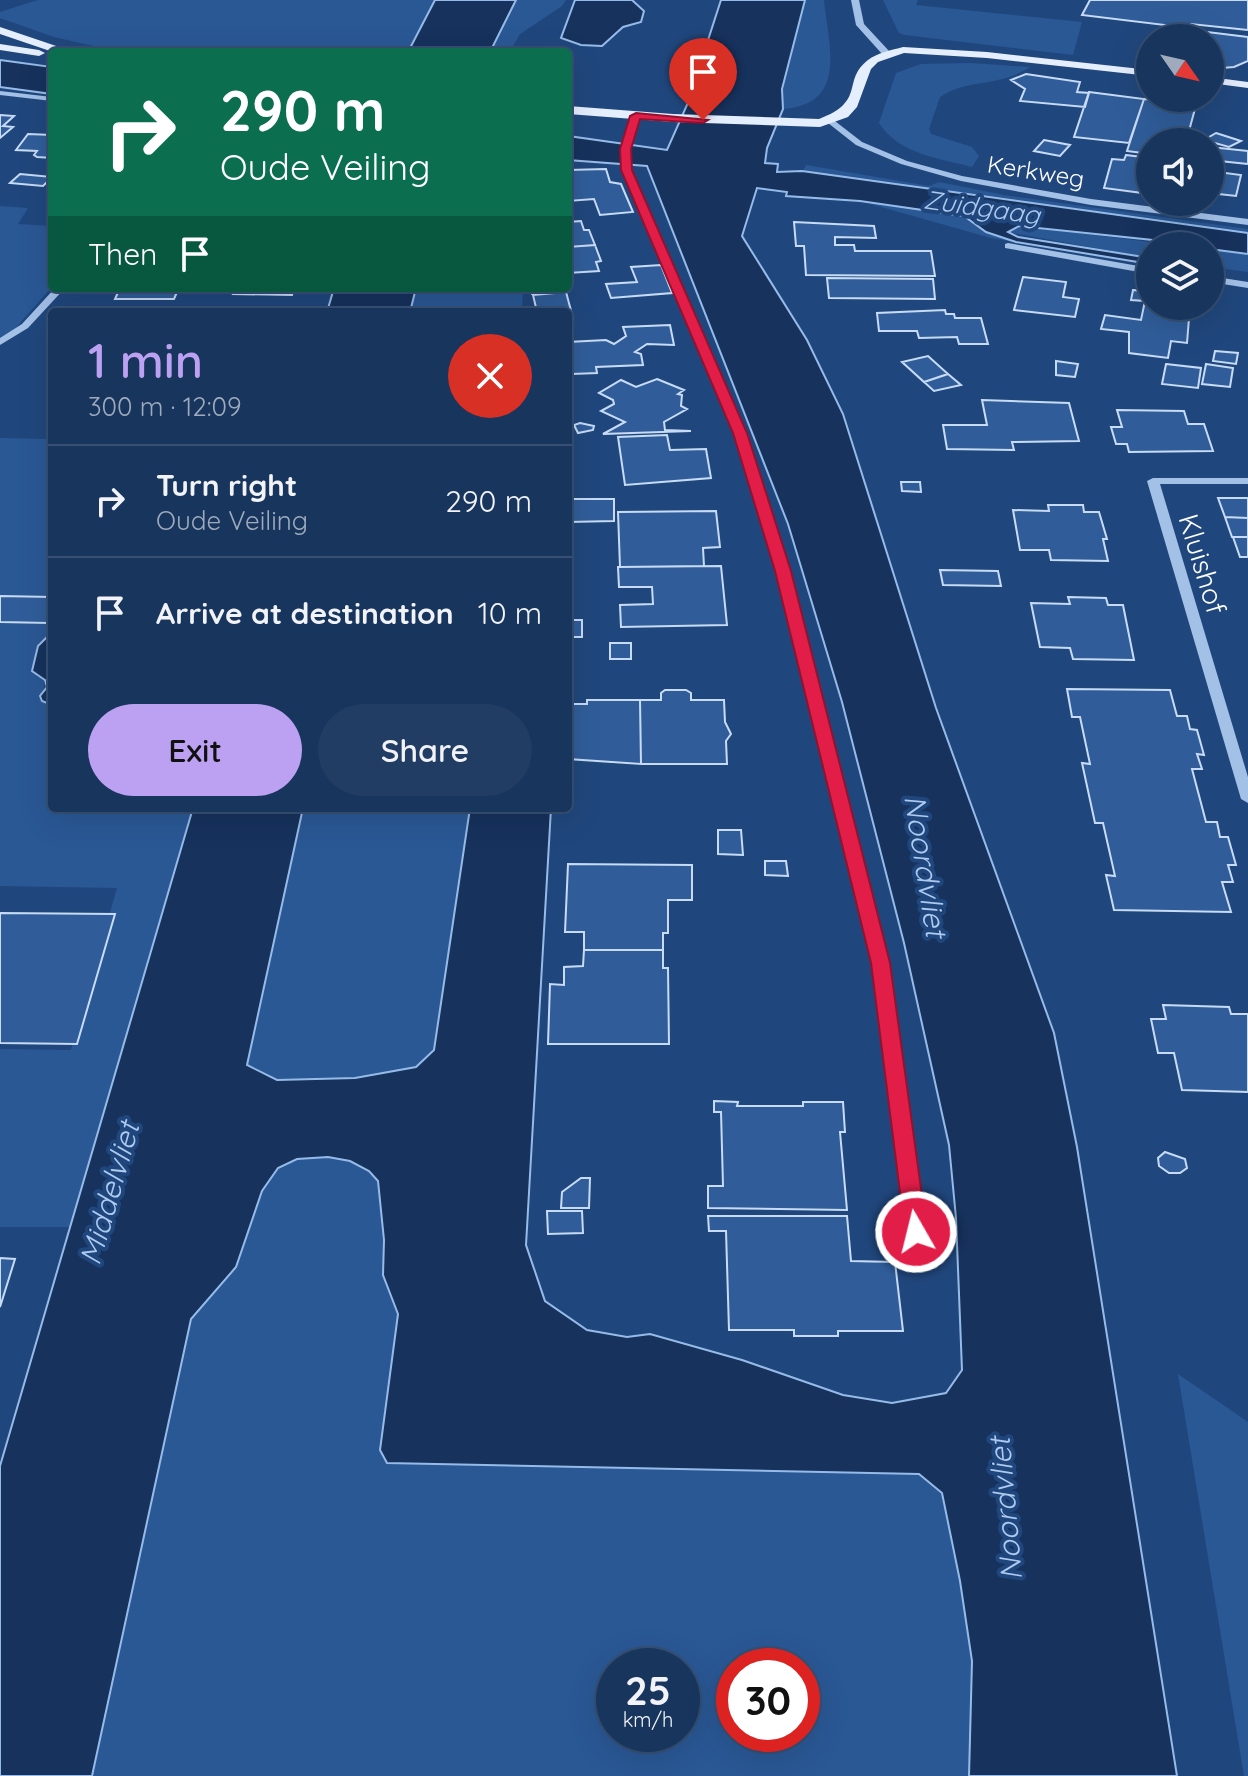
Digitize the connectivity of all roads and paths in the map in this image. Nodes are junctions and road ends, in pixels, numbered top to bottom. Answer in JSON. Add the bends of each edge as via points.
{"nodes":[{"id":1,"x":855,"y":0,"type":"edge"},
{"id":2,"x":0,"y":30,"type":"edge"},
{"id":3,"x":0,"y":47,"type":"edge"},
{"id":4,"x":52,"y":48,"type":"edge"},
{"id":5,"x":48,"y":53,"type":"edge"},
{"id":6,"x":886,"y":53,"type":"junction"},
{"id":7,"x":1136,"y":71,"type":"edge"},
{"id":8,"x":1224,"y":82,"type":"edge"},
{"id":9,"x":1248,"y":85,"type":"edge"},
{"id":10,"x":0,"y":93,"type":"edge"},
{"id":11,"x":48,"y":99,"type":"edge"},
{"id":12,"x":572,"y":110,"type":"edge"},
{"id":13,"x":636,"y":116,"type":"junction"},
{"id":14,"x":831,"y":121,"type":"junction"},
{"id":15,"x":1248,"y":222,"type":"edge"},
{"id":16,"x":1008,"y":246,"type":"dead end"},
{"id":17,"x":1136,"y":269,"type":"edge"},
{"id":18,"x":1224,"y":281,"type":"edge"},
{"id":19,"x":1248,"y":285,"type":"edge"},
{"id":20,"x":56,"y":292,"type":"edge"},
{"id":21,"x":0,"y":342,"type":"edge"},
{"id":22,"x":1248,"y":481,"type":"edge"},
{"id":23,"x":1248,"y":799,"type":"edge"},
{"id":24,"x":916,"y":1232,"type":"dead end"}],
"edges":[{"from":1,"to":6,"type":"street","via":[[860,25]]},
{"from":2,"to":4,"type":"main road"},
{"from":3,"to":5,"type":"main road"},
{"from":6,"to":7,"type":"main road","via":[[987,55]]},
{"from":6,"to":14,"type":"main road","via":[[866,68],[851,107]]},
{"from":8,"to":9,"type":"main road"},
{"from":10,"to":11,"type":"street"},
{"from":12,"to":13,"type":"main road"},
{"from":13,"to":14,"type":"main road"},
{"from":13,"to":24,"type":"street","via":[[625,149],[627,170],[740,433],[783,571],[880,963]]},
{"from":14,"to":15,"type":"street","name":"Kerkweg","via":[[840,133],[866,146],[956,178]]},
{"from":16,"to":17,"type":"street"},
{"from":18,"to":19,"type":"street"},
{"from":20,"to":21,"type":"street","via":[[25,326]]},
{"from":22,"to":23,"type":"street","name":"Kluishof","via":[[1153,481]]}]}
